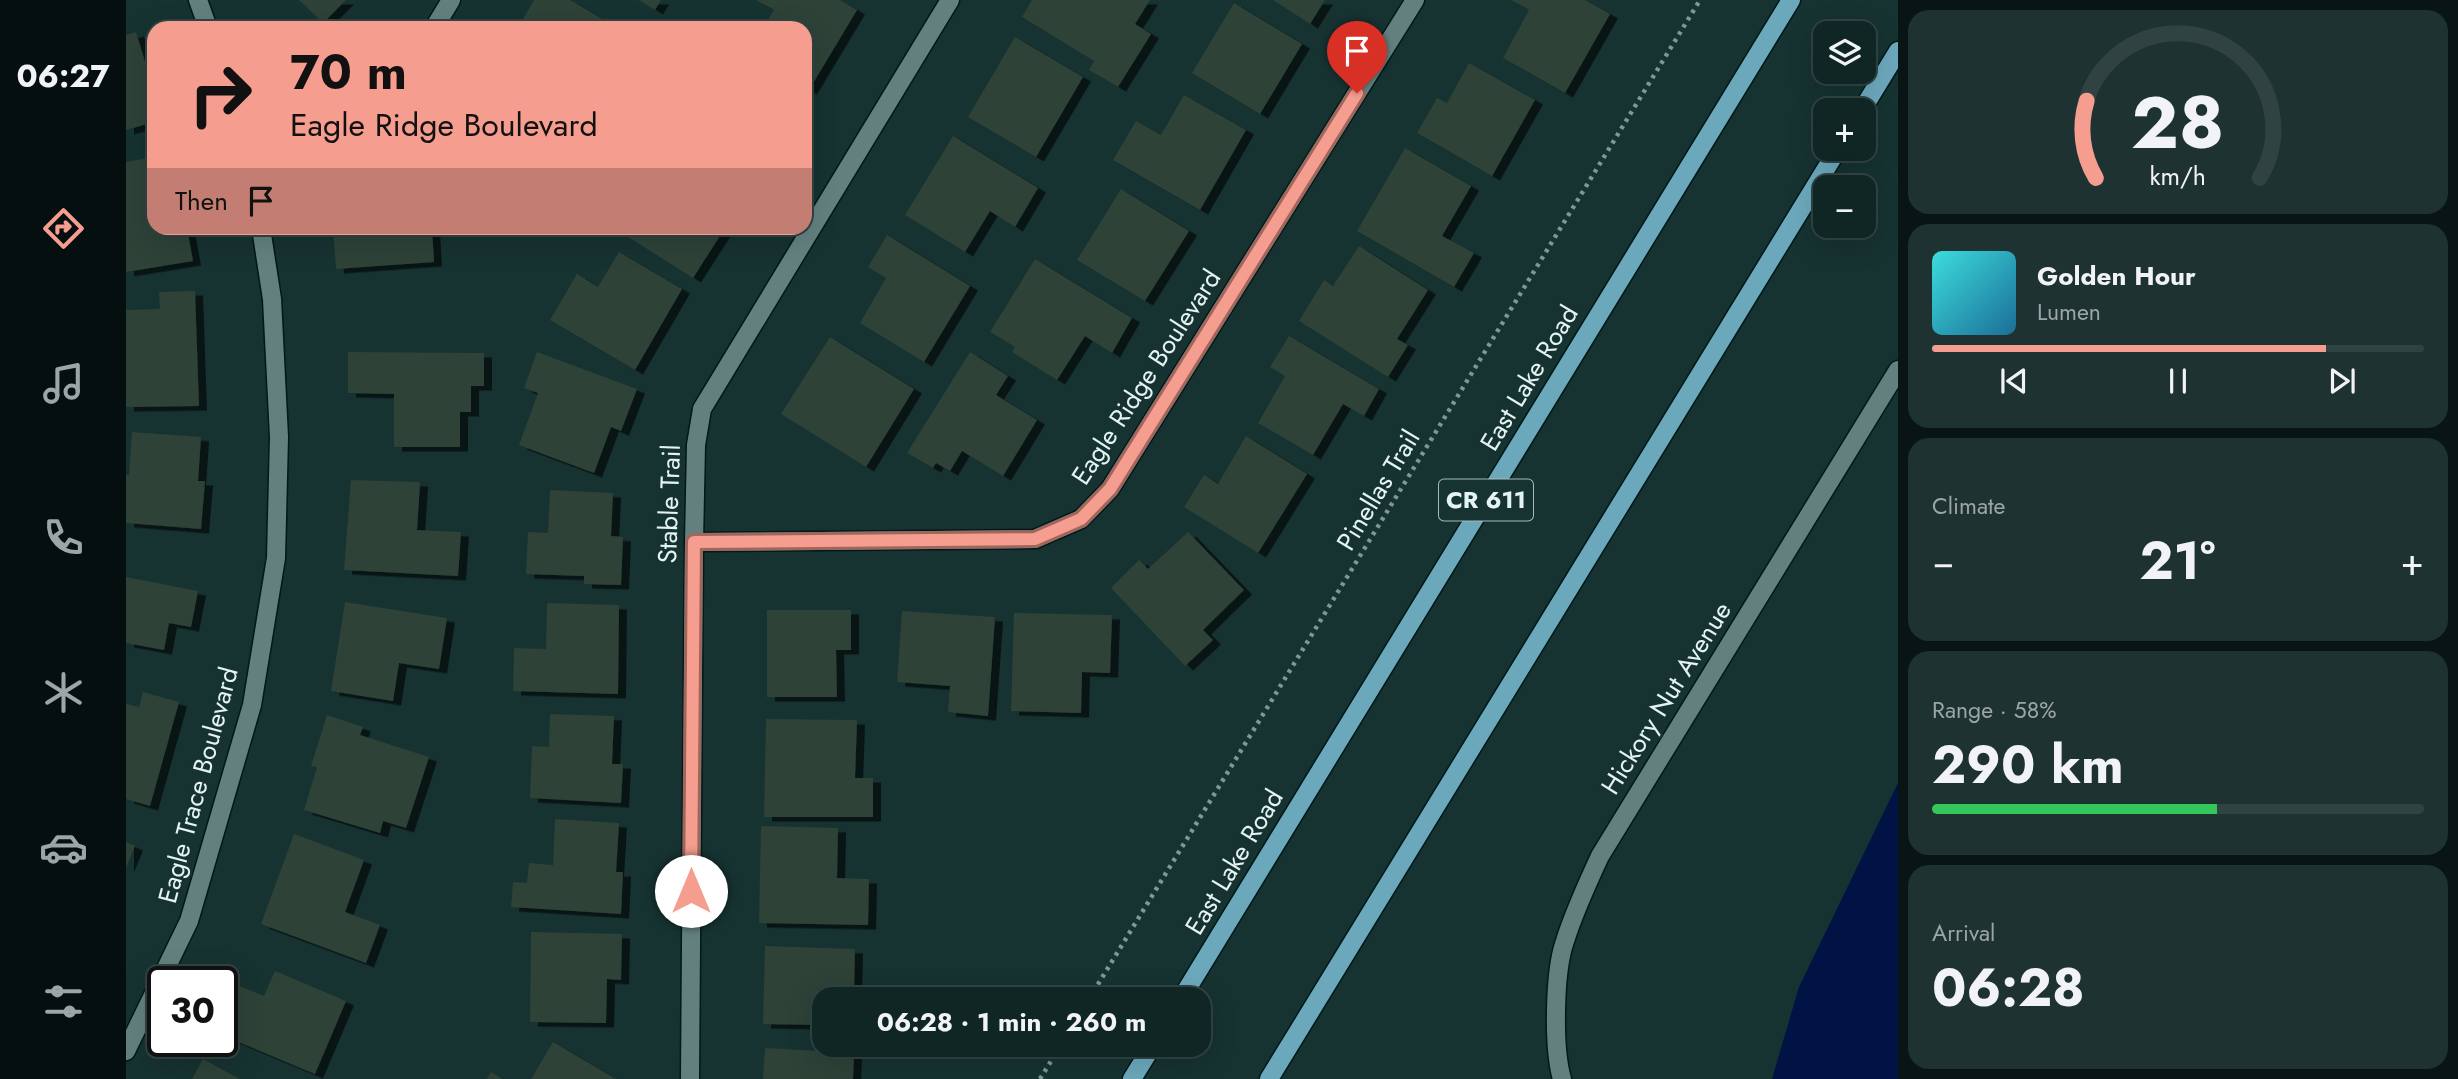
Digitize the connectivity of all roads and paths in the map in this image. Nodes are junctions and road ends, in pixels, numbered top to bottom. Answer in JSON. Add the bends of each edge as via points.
{"nodes":[{"id":1,"x":198,"y":0,"type":"edge"},
{"id":2,"x":452,"y":0,"type":"edge"},
{"id":3,"x":950,"y":0,"type":"edge"},
{"id":4,"x":1415,"y":0,"type":"edge"},
{"id":5,"x":1700,"y":0,"type":"edge"},
{"id":6,"x":1791,"y":0,"type":"edge"},
{"id":7,"x":206,"y":21,"type":"edge"},
{"id":8,"x":439,"y":21,"type":"edge"},
{"id":9,"x":1898,"y":51,"type":"edge"},
{"id":10,"x":1869,"y":98,"type":"edge"},
{"id":11,"x":1831,"y":161,"type":"edge"},
{"id":12,"x":812,"y":228,"type":"edge"},
{"id":13,"x":262,"y":235,"type":"edge"},
{"id":14,"x":808,"y":235,"type":"edge"},
{"id":15,"x":1898,"y":370,"type":"edge"},
{"id":16,"x":694,"y":542,"type":"junction"},
{"id":17,"x":1096,"y":987,"type":"edge"},
{"id":18,"x":1188,"y":987,"type":"edge"},
{"id":19,"x":126,"y":1051,"type":"edge"},
{"id":20,"x":1054,"y":1057,"type":"edge"},
{"id":21,"x":1146,"y":1057,"type":"edge"},
{"id":22,"x":690,"y":1079,"type":"edge"},
{"id":23,"x":1040,"y":1079,"type":"edge"},
{"id":24,"x":1132,"y":1079,"type":"edge"},
{"id":25,"x":1269,"y":1079,"type":"edge"},
{"id":26,"x":1562,"y":1079,"type":"edge"}],
"edges":[{"from":1,"to":7,"type":"street"},
{"from":2,"to":8,"type":"street"},
{"from":3,"to":12,"type":"street","name":"Stable Trail"},
{"from":4,"to":16,"type":"street","name":"Eagle Ridge Boulevard","via":[[1110,489],[1081,519],[1035,539]]},
{"from":5,"to":17,"type":"path","name":"Pinellas Trail"},
{"from":6,"to":18,"type":"main road","name":"East Lake Road","number":"CR 611"},
{"from":9,"to":10,"type":"main road"},
{"from":11,"to":25,"type":"main road"},
{"from":13,"to":19,"type":"street","name":"Eagle Trace Boulevard","via":[[272,299],[279,437],[276,558],[252,705],[189,921]]},
{"from":14,"to":16,"type":"street","name":"Stable Trail","via":[[702,409],[696,445]]},
{"from":15,"to":26,"type":"street","name":"Hickory Nut Avenue","via":[[1600,856],[1563,944],[1556,1003],[1557,1062]]},
{"from":16,"to":22,"type":"street","name":"Stable Trail"},
{"from":20,"to":23,"type":"path"},
{"from":21,"to":24,"type":"main road"}]}
